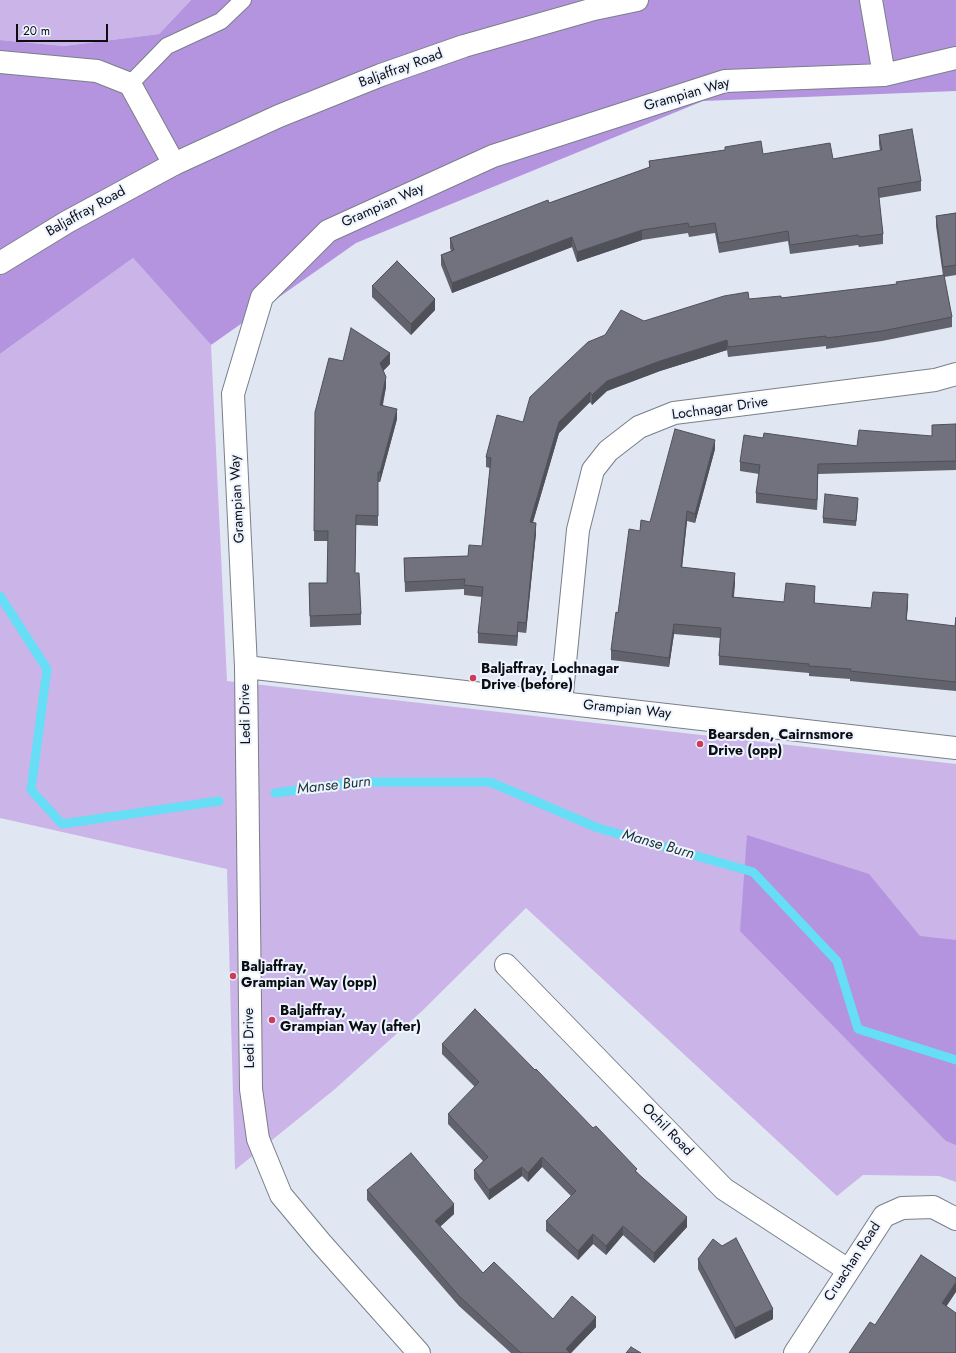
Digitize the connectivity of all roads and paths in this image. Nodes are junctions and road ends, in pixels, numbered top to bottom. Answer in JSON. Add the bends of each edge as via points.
{"nodes":[{"id":1,"x":242,"y":0,"type":"edge"},
{"id":2,"x":637,"y":0,"type":"edge"},
{"id":3,"x":871,"y":0,"type":"edge"},
{"id":4,"x":956,"y":58,"type":"edge"},
{"id":5,"x":0,"y":62,"type":"edge"},
{"id":6,"x":884,"y":75,"type":"junction"},
{"id":7,"x":130,"y":84,"type":"junction"},
{"id":8,"x":174,"y":164,"type":"junction"},
{"id":9,"x":0,"y":263,"type":"edge"},
{"id":10,"x":956,"y":374,"type":"edge"},
{"id":11,"x":246,"y":667,"type":"junction"},
{"id":12,"x":562,"y":703,"type":"junction"},
{"id":13,"x":956,"y":748,"type":"edge"},
{"id":14,"x":506,"y":965,"type":"dead end"},
{"id":15,"x":956,"y":1219,"type":"edge"},
{"id":16,"x":848,"y":1270,"type":"junction"},
{"id":17,"x":419,"y":1353,"type":"edge"},
{"id":18,"x":794,"y":1353,"type":"edge"}],
"edges":[{"from":1,"to":7,"type":"lane","via":[[221,21],[167,46]]},
{"from":2,"to":8,"type":"street","name":"Baljaffray Road","via":[[594,9],[464,46],[396,70],[279,116]]},
{"from":3,"to":6,"type":"street"},
{"from":4,"to":6,"type":"street","name":"Grampian Way"},
{"from":5,"to":7,"type":"street","via":[[97,71]]},
{"from":6,"to":11,"type":"street","name":"Grampian Way","via":[[725,81],[493,156],[328,231],[262,297],[233,394]]},
{"from":7,"to":8,"type":"street"},
{"from":8,"to":9,"type":"street","name":"Baljaffray Road","via":[[67,222]]},
{"from":10,"to":12,"type":"street","name":"Lochnagar Drive","via":[[935,380],[674,413],[639,427],[608,451],[593,470],[578,530]]},
{"from":11,"to":12,"type":"street","name":"Grampian Way"},
{"from":11,"to":17,"type":"street","name":"Ledi Drive","via":[[251,1089],[258,1139],[281,1194]]},
{"from":12,"to":13,"type":"street","name":"Grampian Way"},
{"from":14,"to":16,"type":"street","name":"Ochil Road","via":[[724,1189]]},
{"from":15,"to":16,"type":"street","name":"Cruachan Road","via":[[933,1207],[902,1208],[884,1216]]},
{"from":16,"to":18,"type":"street","name":"Cruachan Road"}]}
